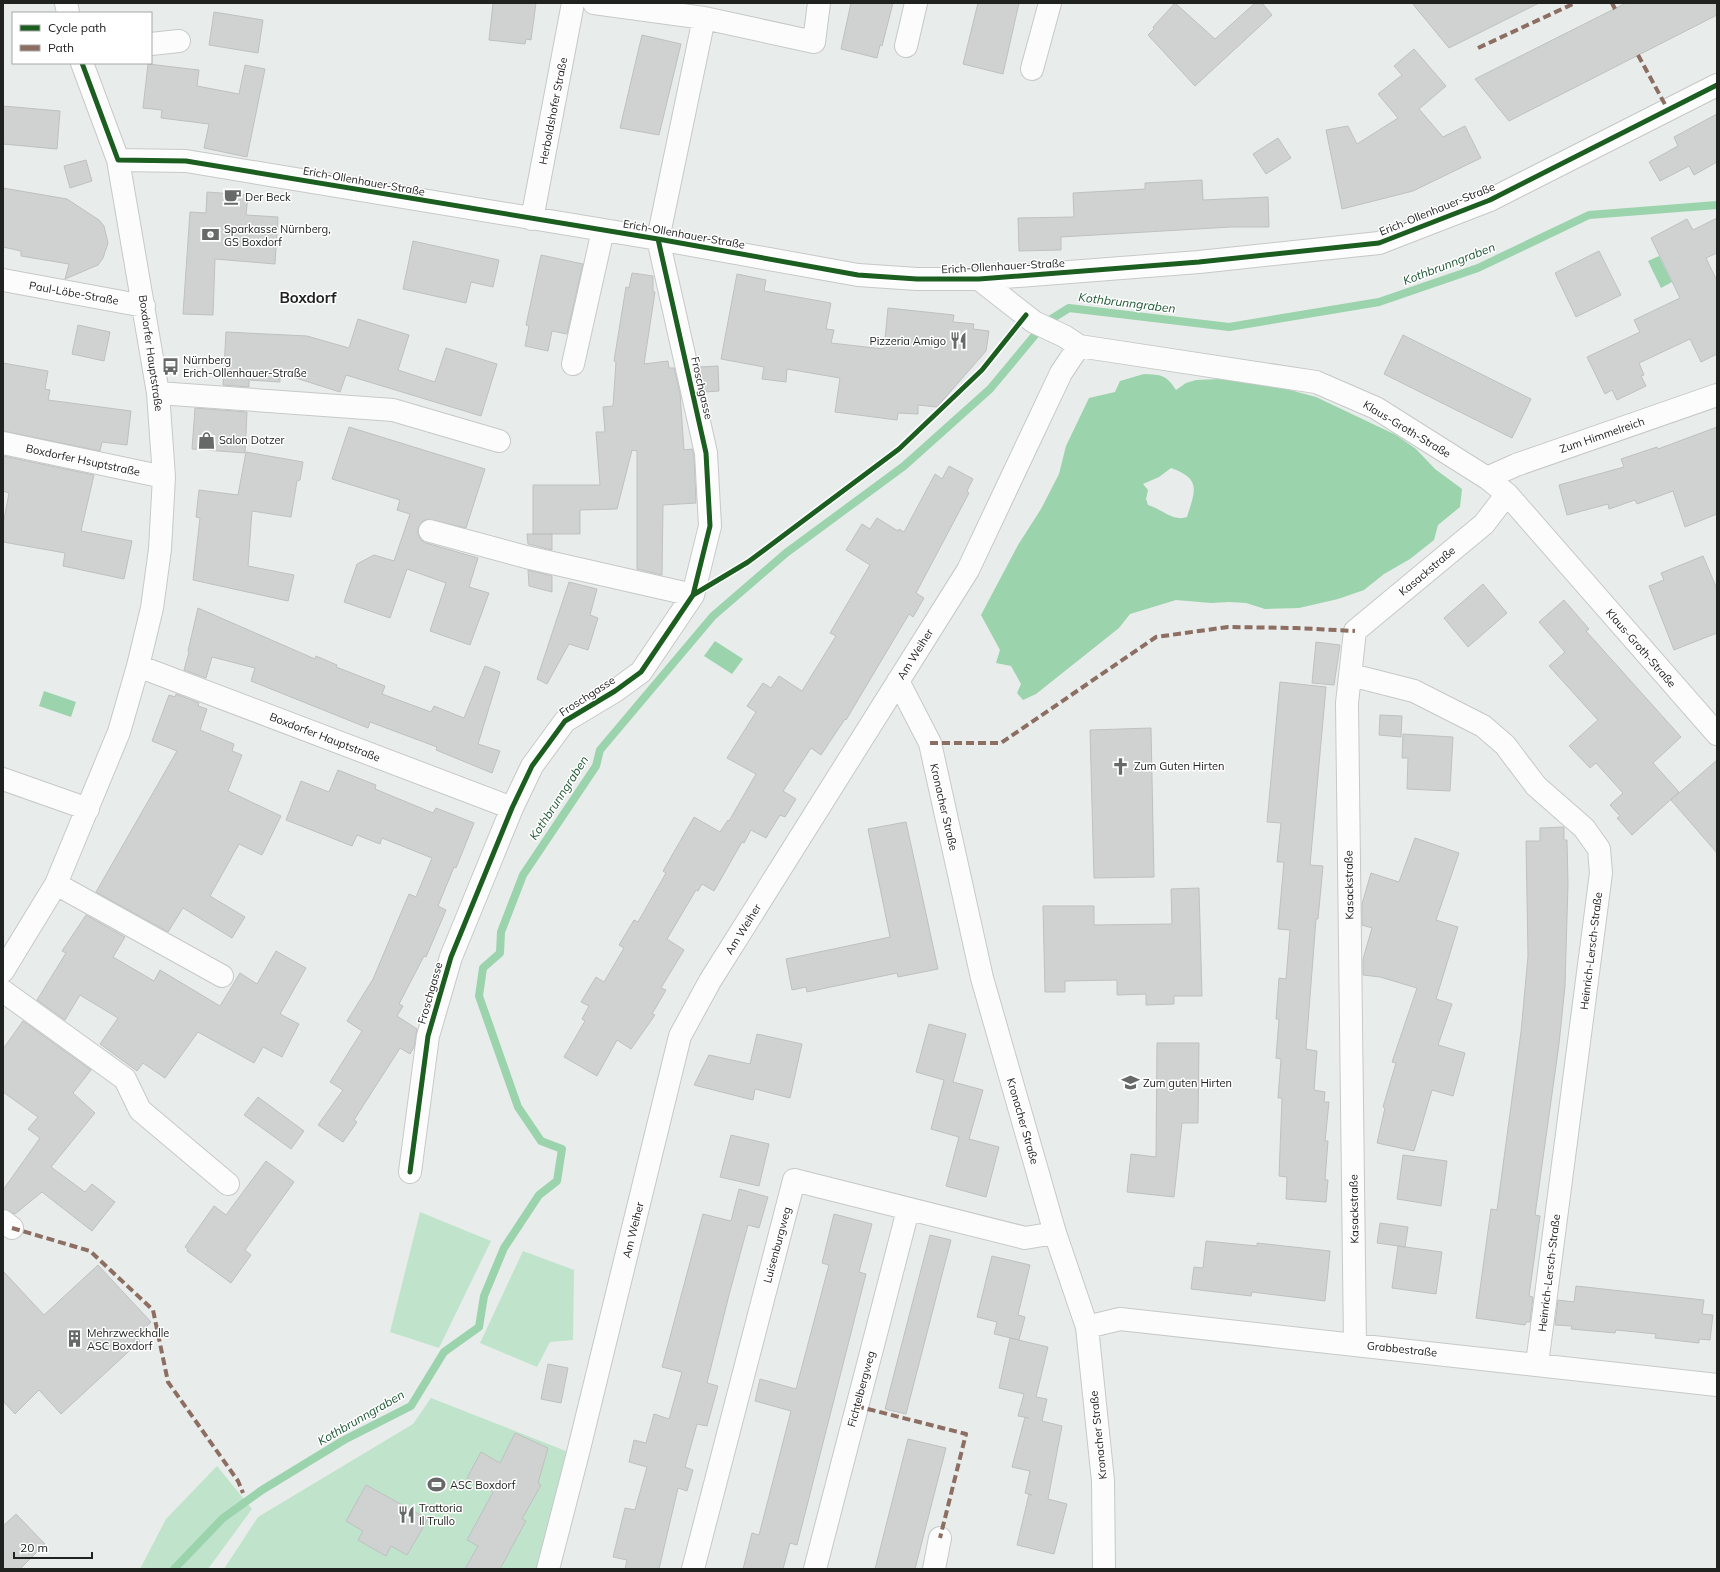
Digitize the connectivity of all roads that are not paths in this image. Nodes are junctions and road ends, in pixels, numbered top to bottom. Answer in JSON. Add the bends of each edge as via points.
{"nodes":[{"id":1,"x":573,"y":3,"type":"edge"},
{"id":2,"x":594,"y":3,"type":"edge"},
{"id":3,"x":819,"y":3,"type":"edge"},
{"id":4,"x":916,"y":3,"type":"edge"},
{"id":5,"x":1050,"y":3,"type":"edge"},
{"id":6,"x":704,"y":18,"type":"junction"},
{"id":7,"x":179,"y":41,"type":"dead end"},
{"id":8,"x":152,"y":44,"type":"edge"},
{"id":9,"x":906,"y":46,"type":"dead end"},
{"id":10,"x":82,"y":64,"type":"edge"},
{"id":11,"x":1032,"y":70,"type":"dead end"},
{"id":12,"x":1717,"y":85,"type":"edge"},
{"id":13,"x":118,"y":160,"type":"junction"},
{"id":14,"x":532,"y":219,"type":"junction"},
{"id":15,"x":603,"y":230,"type":"junction"},
{"id":16,"x":658,"y":239,"type":"junction"},
{"id":17,"x":979,"y":279,"type":"junction"},
{"id":18,"x":3,"y":280,"type":"edge"},
{"id":19,"x":144,"y":306,"type":"junction"},
{"id":20,"x":1072,"y":341,"type":"junction"},
{"id":21,"x":573,"y":364,"type":"dead end"},
{"id":22,"x":158,"y":393,"type":"junction"},
{"id":23,"x":1717,"y":395,"type":"edge"},
{"id":24,"x":499,"y":441,"type":"dead end"},
{"id":25,"x":3,"y":443,"type":"edge"},
{"id":26,"x":164,"y":476,"type":"junction"},
{"id":27,"x":1488,"y":478,"type":"junction"},
{"id":28,"x":1507,"y":494,"type":"junction"},
{"id":29,"x":430,"y":531,"type":"dead end"},
{"id":30,"x":692,"y":595,"type":"junction"},
{"id":31,"x":138,"y":666,"type":"junction"},
{"id":32,"x":1351,"y":675,"type":"junction"},
{"id":33,"x":898,"y":681,"type":"junction"},
{"id":34,"x":1712,"y":723,"type":"edge"},
{"id":35,"x":3,"y":779,"type":"edge"},
{"id":36,"x":88,"y":808,"type":"junction"},
{"id":37,"x":512,"y":808,"type":"junction"},
{"id":38,"x":56,"y":884,"type":"junction"},
{"id":39,"x":3,"y":971,"type":"edge"},
{"id":40,"x":222,"y":976,"type":"dead end"},
{"id":41,"x":3,"y":991,"type":"edge"},
{"id":42,"x":410,"y":1172,"type":"dead end"},
{"id":43,"x":228,"y":1184,"type":"dead end"},
{"id":44,"x":908,"y":1210,"type":"junction"},
{"id":45,"x":1055,"y":1233,"type":"junction"},
{"id":46,"x":1087,"y":1327,"type":"junction"},
{"id":47,"x":1355,"y":1344,"type":"junction"},
{"id":48,"x":1537,"y":1364,"type":"junction"},
{"id":49,"x":1717,"y":1384,"type":"edge"},
{"id":50,"x":940,"y":1538,"type":"dead end"},
{"id":51,"x":548,"y":1569,"type":"edge"},
{"id":52,"x":693,"y":1569,"type":"edge"},
{"id":53,"x":815,"y":1569,"type":"edge"},
{"id":54,"x":934,"y":1569,"type":"edge"},
{"id":55,"x":1104,"y":1569,"type":"edge"}],
"edges":[{"from":1,"to":14,"type":"street","name":"Herboldshofer Straße"},
{"from":2,"to":6,"type":"street"},
{"from":3,"to":6,"type":"street","via":[[814,42]]},
{"from":4,"to":9,"type":"street"},
{"from":5,"to":11,"type":"street"},
{"from":6,"to":16,"type":"street"},
{"from":7,"to":8,"type":"street"},
{"from":10,"to":13,"type":"street","name":"Boxdorfer Hauptstraße"},
{"from":12,"to":17,"type":"street","name":"Erich-Ollenhauer-Straße","via":[[1490,200],[1379,243],[1199,262]]},
{"from":13,"to":14,"type":"street","name":"Erich-Ollenhauer-Straße","via":[[186,161]]},
{"from":13,"to":19,"type":"street","name":"Boxdorfer Hauptstraße"},
{"from":14,"to":15,"type":"street","name":"Erich-Ollenhauer-Straße"},
{"from":15,"to":16,"type":"street","name":"Erich-Ollenhauer-Straße"},
{"from":15,"to":21,"type":"street"},
{"from":16,"to":17,"type":"street","name":"Erich-Ollenhauer-Straße","via":[[858,275],[917,279]]},
{"from":16,"to":30,"type":"street","name":"Froschgasse","via":[[706,453],[710,526]]},
{"from":17,"to":20,"type":"street","name":"Klaus-Groth-Straße","via":[[1034,322]]},
{"from":18,"to":19,"type":"street","name":"Paul-Löbe-Straße"},
{"from":19,"to":22,"type":"street","name":"Boxdorfer Hauptstraße"},
{"from":20,"to":27,"type":"street","name":"Klaus-Groth-Straße","via":[[1316,382],[1376,408]]},
{"from":20,"to":33,"type":"street","name":"Am Weiher","via":[[1061,373],[968,570]]},
{"from":22,"to":24,"type":"street","via":[[393,410]]},
{"from":22,"to":26,"type":"street","name":"Boxdorfer Hauptstraße"},
{"from":23,"to":27,"type":"street","name":"Zum Himmelreich","via":[[1516,465]]},
{"from":25,"to":26,"type":"street","name":"Boxdorfer Hsuptstraße"},
{"from":26,"to":31,"type":"street","name":"Boxdorfer Hauptstraße","via":[[160,549],[152,608]]},
{"from":27,"to":28,"type":"street","name":"Klaus-Groth-Straße"},
{"from":28,"to":32,"type":"street","name":"Kasackstraße","via":[[1484,524],[1355,631]]},
{"from":28,"to":34,"type":"street","name":"Klaus-Groth-Straße"},
{"from":29,"to":30,"type":"street","via":[[526,557]]},
{"from":30,"to":37,"type":"street","name":"Froschgasse","via":[[641,672],[615,691],[564,721],[532,766]]},
{"from":31,"to":36,"type":"street","name":"Boxdorfer Hauptstraße","via":[[119,732]]},
{"from":31,"to":37,"type":"street","name":"Boxdorfer Hauptstraße"},
{"from":32,"to":47,"type":"street","name":"Kasackstraße","via":[[1347,703]]},
{"from":32,"to":48,"type":"street","name":"Heinrich-Lersch-Straße","via":[[1414,691],[1483,726],[1505,745],[1536,786],[1584,828],[1599,850],[1601,873]]},
{"from":33,"to":45,"type":"street","name":"Kronacher Straße","via":[[930,743],[982,978]]},
{"from":33,"to":51,"type":"street","name":"Am Weiher","via":[[710,981],[680,1036]]},
{"from":35,"to":36,"type":"street"},
{"from":36,"to":38,"type":"street","name":"Boxdorfer Hauptstraße"},
{"from":37,"to":42,"type":"street","name":"Froschgasse","via":[[450,957],[430,1029]]},
{"from":38,"to":39,"type":"street","name":"Boxdorfer Hauptstraße"},
{"from":38,"to":40,"type":"street"},
{"from":41,"to":43,"type":"street","via":[[125,1079],[140,1110]]},
{"from":44,"to":45,"type":"street","name":"Luisenburgweg","via":[[1025,1238]]},
{"from":44,"to":52,"type":"street","name":"Luisenburgweg","via":[[794,1180]]},
{"from":44,"to":53,"type":"street","name":"Fichtelbergweg"},
{"from":45,"to":46,"type":"street","name":"Kronacher Straße"},
{"from":46,"to":47,"type":"street","name":"Grabbestraße","via":[[1120,1320]]},
{"from":46,"to":55,"type":"street","name":"Kronacher Straße","via":[[1103,1481]]},
{"from":47,"to":48,"type":"street","name":"Grabbestraße"},
{"from":48,"to":49,"type":"street","name":"Grabbestraße"},
{"from":50,"to":54,"type":"street"}]}
